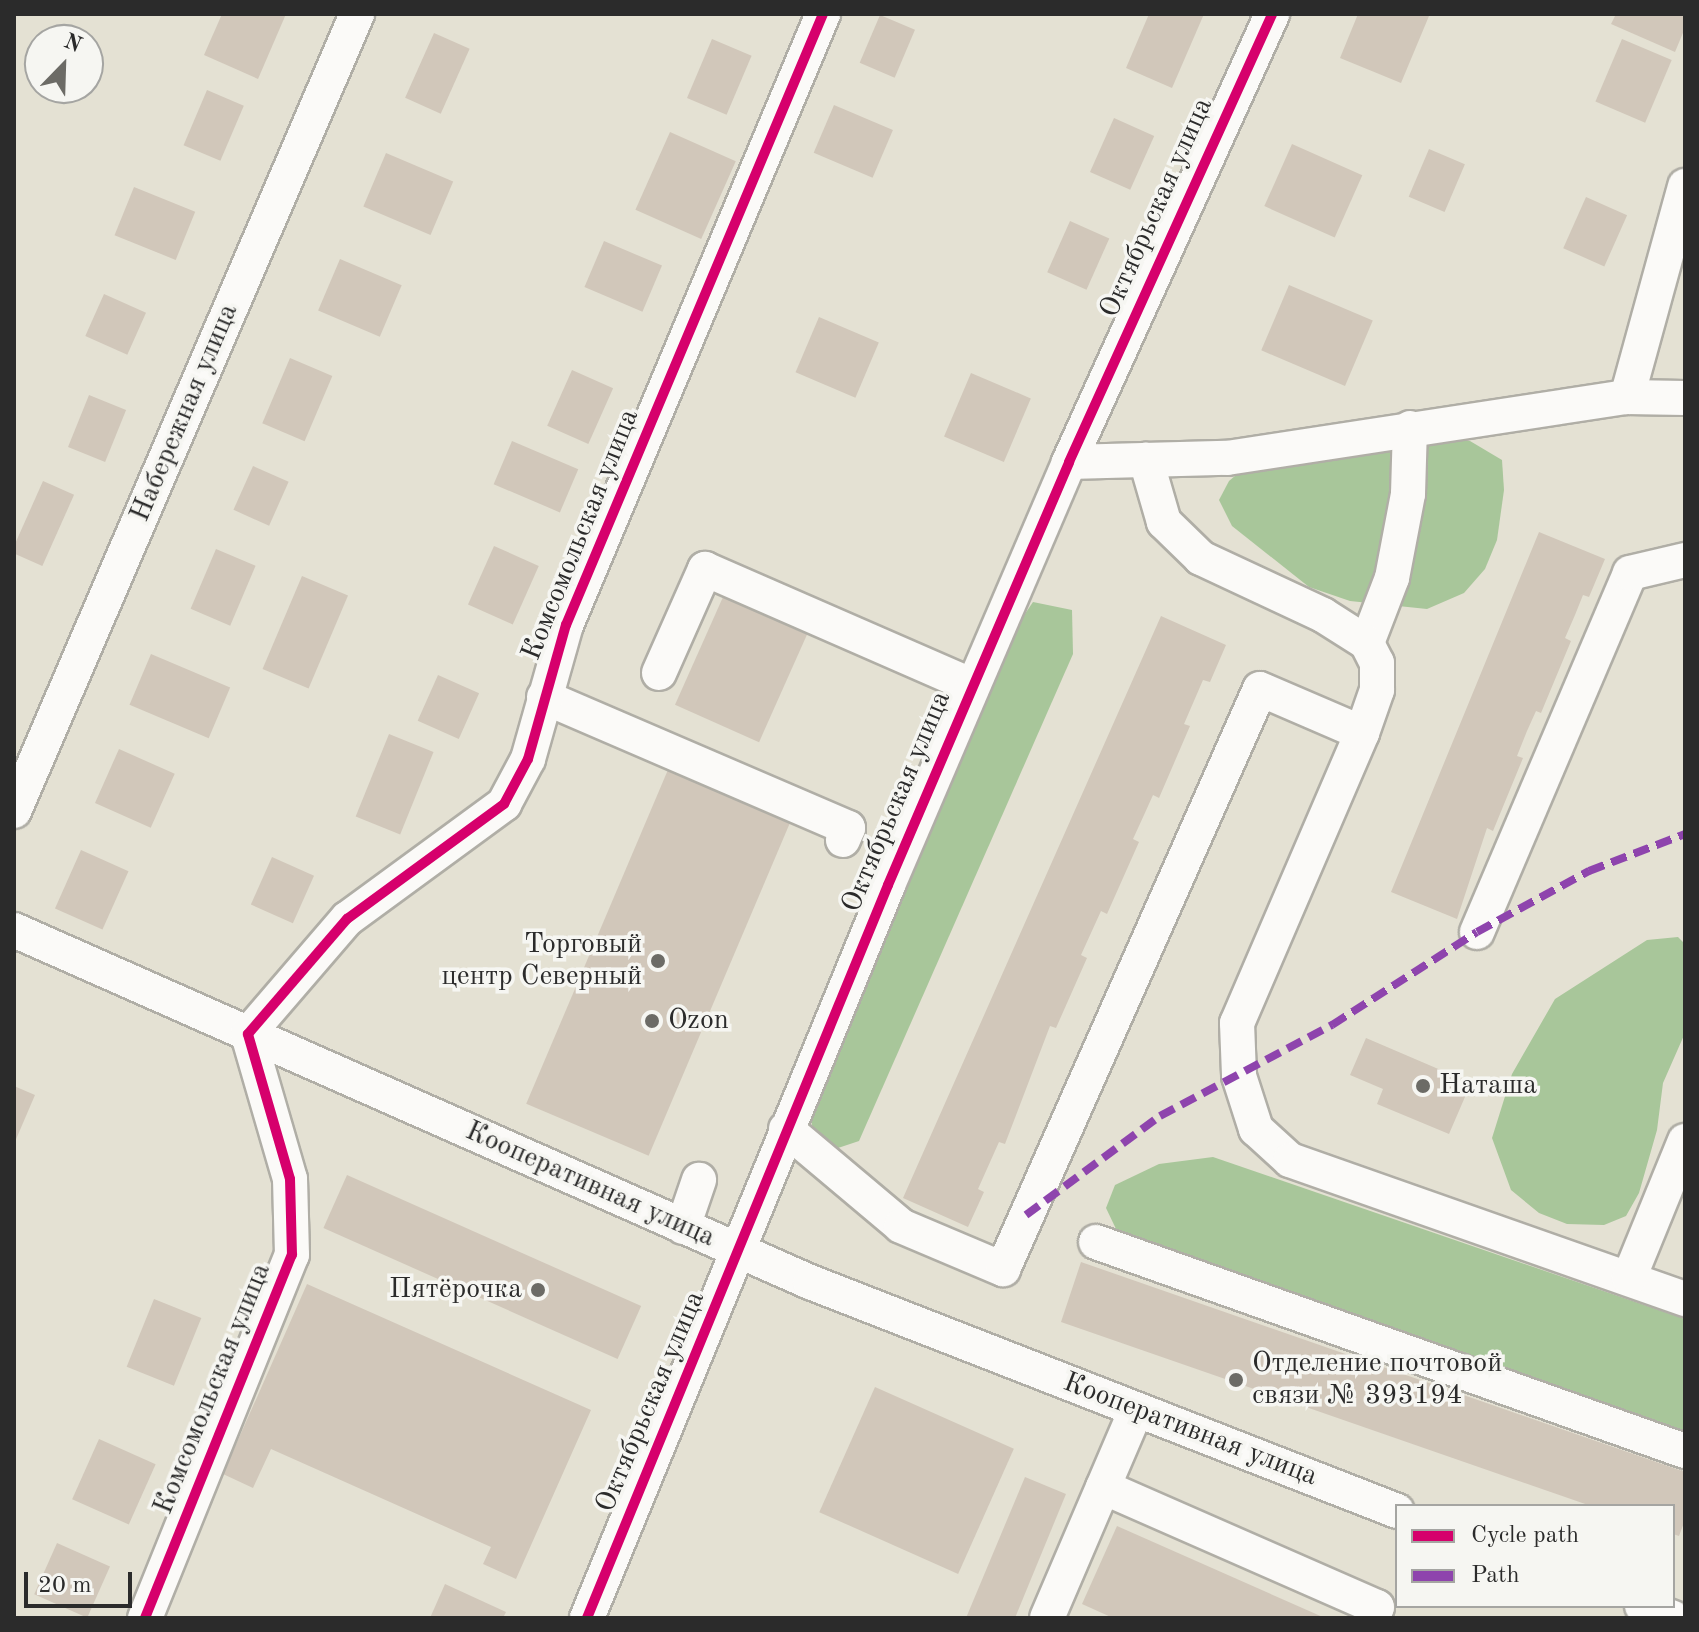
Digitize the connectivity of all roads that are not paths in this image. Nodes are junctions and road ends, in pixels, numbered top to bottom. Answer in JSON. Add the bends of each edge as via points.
{"nodes":[{"id":1,"x":357,"y":14,"type":"edge"},
{"id":2,"x":823,"y":14,"type":"edge"},
{"id":3,"x":1272,"y":14,"type":"edge"},
{"id":4,"x":1685,"y":186,"type":"edge"},
{"id":5,"x":1627,"y":397,"type":"junction"},
{"id":6,"x":1685,"y":398,"type":"edge"},
{"id":7,"x":1410,"y":428,"type":"junction"},
{"id":8,"x":1146,"y":460,"type":"junction"},
{"id":9,"x":1069,"y":462,"type":"junction"},
{"id":10,"x":1685,"y":560,"type":"edge"},
{"id":11,"x":1367,"y":643,"type":"junction"},
{"id":12,"x":659,"y":673,"type":"dead end"},
{"id":13,"x":973,"y":686,"type":"junction"},
{"id":14,"x":544,"y":697,"type":"junction"},
{"id":15,"x":1362,"y":733,"type":"junction"},
{"id":16,"x":14,"y":811,"type":"edge"},
{"id":17,"x":843,"y":840,"type":"dead end"},
{"id":18,"x":14,"y":930,"type":"edge"},
{"id":19,"x":1477,"y":932,"type":"dead end"},
{"id":20,"x":248,"y":1034,"type":"junction"},
{"id":21,"x":786,"y":1129,"type":"junction"},
{"id":22,"x":1685,"y":1141,"type":"edge"},
{"id":23,"x":699,"y":1180,"type":"dead end"},
{"id":24,"x":683,"y":1227,"type":"junction"},
{"id":25,"x":1096,"y":1242,"type":"dead end"},
{"id":26,"x":741,"y":1251,"type":"junction"},
{"id":27,"x":1629,"y":1278,"type":"junction"},
{"id":28,"x":1685,"y":1299,"type":"edge"},
{"id":29,"x":1136,"y":1410,"type":"junction"},
{"id":30,"x":1685,"y":1451,"type":"edge"},
{"id":31,"x":1103,"y":1487,"type":"junction"},
{"id":32,"x":1395,"y":1510,"type":"edge"},
{"id":33,"x":1685,"y":1604,"type":"edge"},
{"id":34,"x":1648,"y":1608,"type":"edge"},
{"id":35,"x":1052,"y":1616,"type":"edge"},
{"id":36,"x":145,"y":1618,"type":"edge"},
{"id":37,"x":587,"y":1618,"type":"edge"},
{"id":38,"x":1372,"y":1618,"type":"edge"},
{"id":39,"x":1676,"y":1618,"type":"edge"}],
"edges":[{"from":1,"to":16,"type":"street","name":"Набережная улица"},
{"from":2,"to":14,"type":"street","name":"Комсомольская улица","via":[[566,625]]},
{"from":3,"to":9,"type":"street","name":"Октябрьская улица"},
{"from":4,"to":5,"type":"street"},
{"from":5,"to":6,"type":"street"},
{"from":5,"to":7,"type":"street"},
{"from":7,"to":8,"type":"street","via":[[1227,458]]},
{"from":7,"to":11,"type":"street","via":[[1408,494],[1392,578]]},
{"from":8,"to":9,"type":"street"},
{"from":8,"to":11,"type":"street","via":[[1164,522],[1201,558],[1323,615]]},
{"from":9,"to":13,"type":"street","name":"Октябрьская улица"},
{"from":10,"to":19,"type":"street","via":[[1630,573]]},
{"from":11,"to":15,"type":"street","via":[[1377,663],[1377,690]]},
{"from":12,"to":13,"type":"street","via":[[705,569]]},
{"from":13,"to":21,"type":"street","name":"Октябрьская улица"},
{"from":14,"to":17,"type":"street","via":[[848,828]]},
{"from":14,"to":20,"type":"street","name":"Комсомольская улица","via":[[528,759],[504,804],[347,919]]},
{"from":15,"to":21,"type":"street","via":[[1260,689],[1003,1269],[901,1226]]},
{"from":15,"to":27,"type":"street","via":[[1237,1023],[1239,1076],[1256,1129],[1290,1160]]},
{"from":18,"to":20,"type":"street","name":"Кооперативная улица"},
{"from":20,"to":24,"type":"street","name":"Кооперативная улица"},
{"from":20,"to":36,"type":"street","name":"Комсомольская улица","via":[[290,1179],[292,1255]]},
{"from":21,"to":26,"type":"street","name":"Октябрьская улица"},
{"from":22,"to":27,"type":"street"},
{"from":23,"to":24,"type":"street"},
{"from":24,"to":26,"type":"street","name":"Кооперативная улица"},
{"from":25,"to":30,"type":"street"},
{"from":26,"to":29,"type":"street","name":"Кооперативная улица"},
{"from":26,"to":37,"type":"street","name":"Октябрьская улица"},
{"from":27,"to":28,"type":"street"},
{"from":29,"to":31,"type":"street"},
{"from":29,"to":32,"type":"street","name":"Кооперативная улица"},
{"from":31,"to":35,"type":"street"},
{"from":31,"to":38,"type":"street","via":[[1377,1607]]},
{"from":33,"to":39,"type":"street"},
{"from":34,"to":39,"type":"street"}]}
